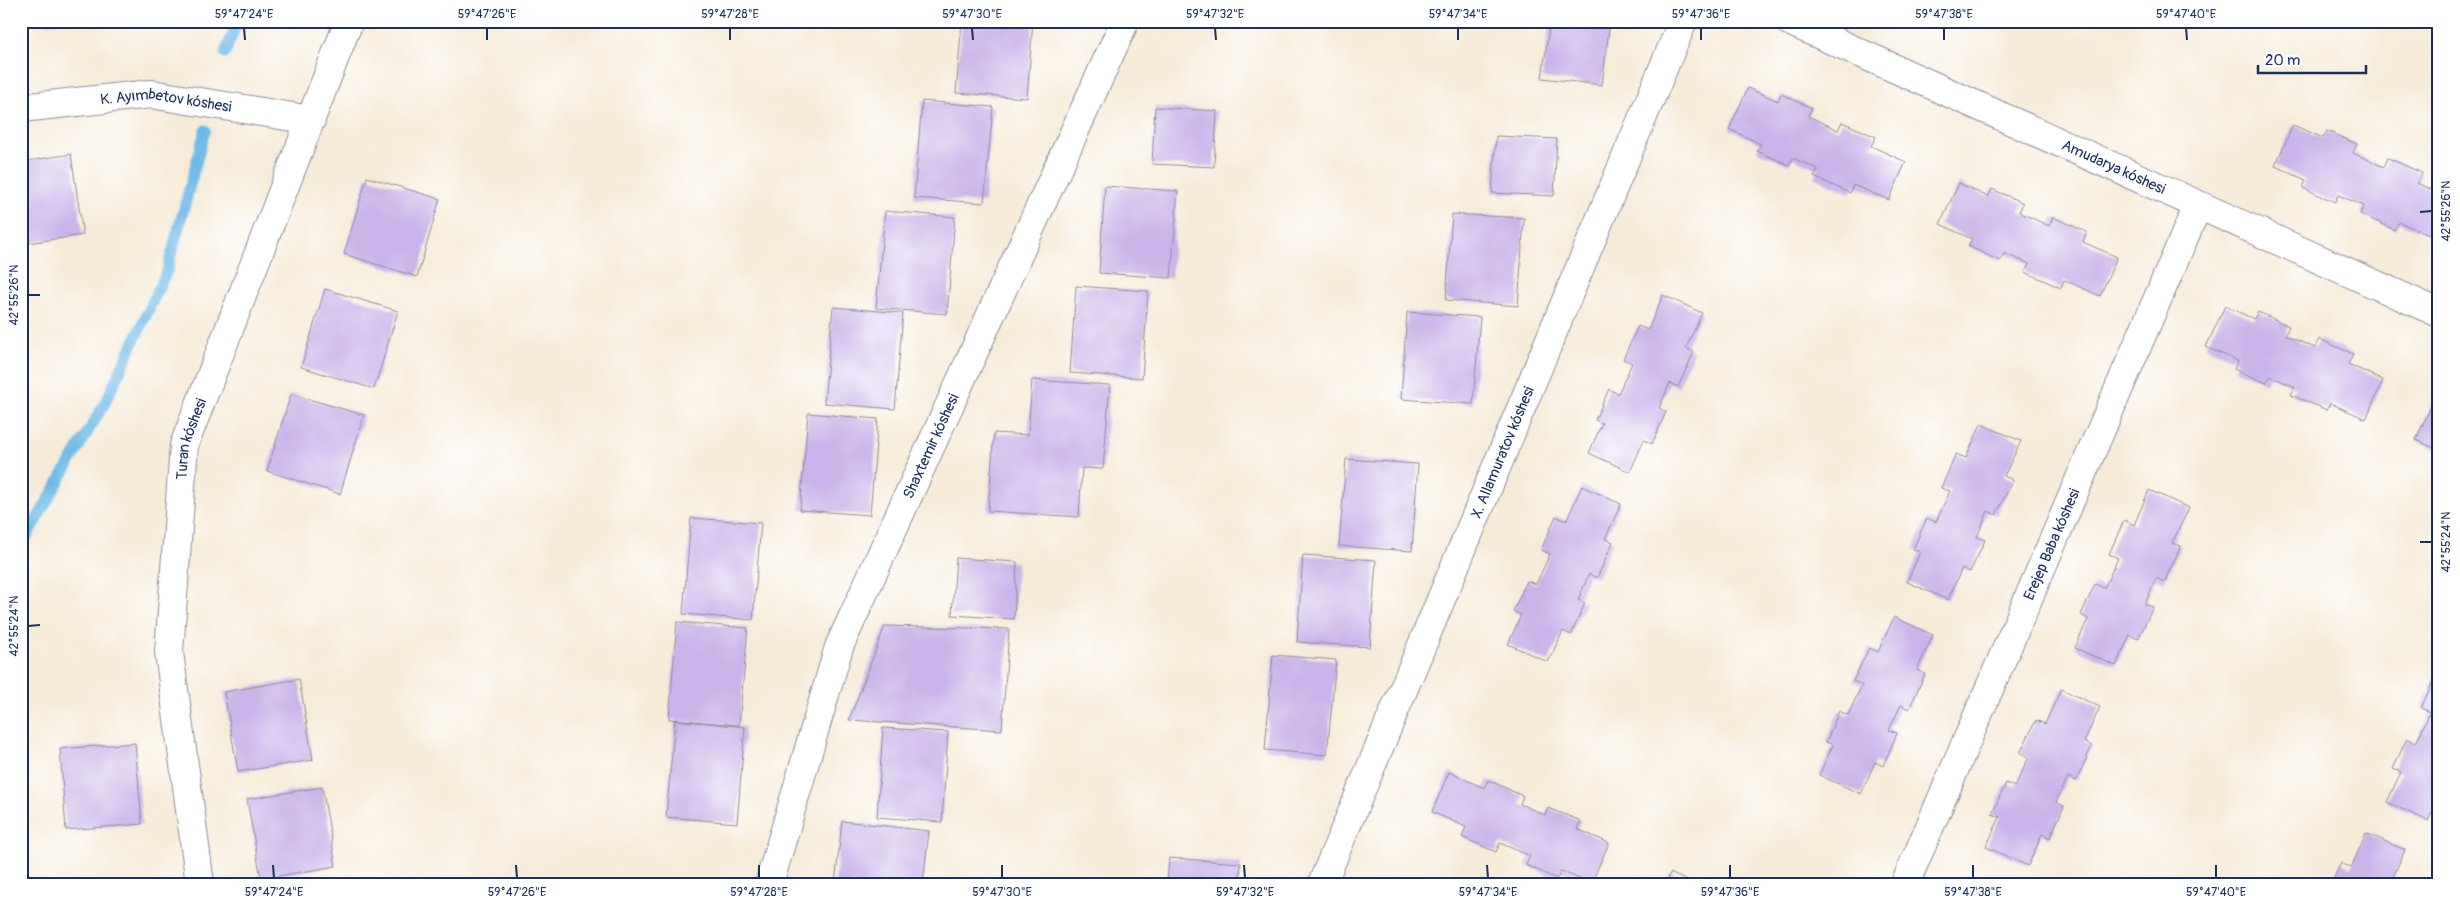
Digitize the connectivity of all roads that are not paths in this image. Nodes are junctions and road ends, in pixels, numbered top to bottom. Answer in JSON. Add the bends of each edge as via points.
{"nodes":[{"id":1,"x":349,"y":21,"type":"edge"},
{"id":2,"x":1125,"y":21,"type":"edge"},
{"id":3,"x":1683,"y":21,"type":"edge"},
{"id":4,"x":1789,"y":21,"type":"edge"},
{"id":5,"x":21,"y":108,"type":"edge"},
{"id":6,"x":311,"y":120,"type":"junction"},
{"id":7,"x":2198,"y":205,"type":"junction"},
{"id":8,"x":2439,"y":313,"type":"edge"},
{"id":9,"x":200,"y":884,"type":"edge"},
{"id":10,"x":769,"y":884,"type":"edge"},
{"id":11,"x":1322,"y":884,"type":"edge"},
{"id":12,"x":1904,"y":884,"type":"edge"}],
"edges":[{"from":1,"to":6,"type":"street","name":"Turan kóshesi"},
{"from":2,"to":10,"type":"street","name":"Shaxtemir kóshesi","via":[[839,647]]},
{"from":3,"to":11,"type":"street","name":"X. Allamuratov kóshesi"},
{"from":4,"to":7,"type":"street","name":"Amudarya kóshesi"},
{"from":5,"to":6,"type":"street","name":"K. Ayımbetov kóshesi","via":[[151,94]]},
{"from":6,"to":9,"type":"street","name":"Turan kóshesi","via":[[184,446],[169,652]]},
{"from":7,"to":8,"type":"street","name":"Amudarya kóshesi"},
{"from":7,"to":12,"type":"street","name":"Erejep Baba kóshesi"}]}
